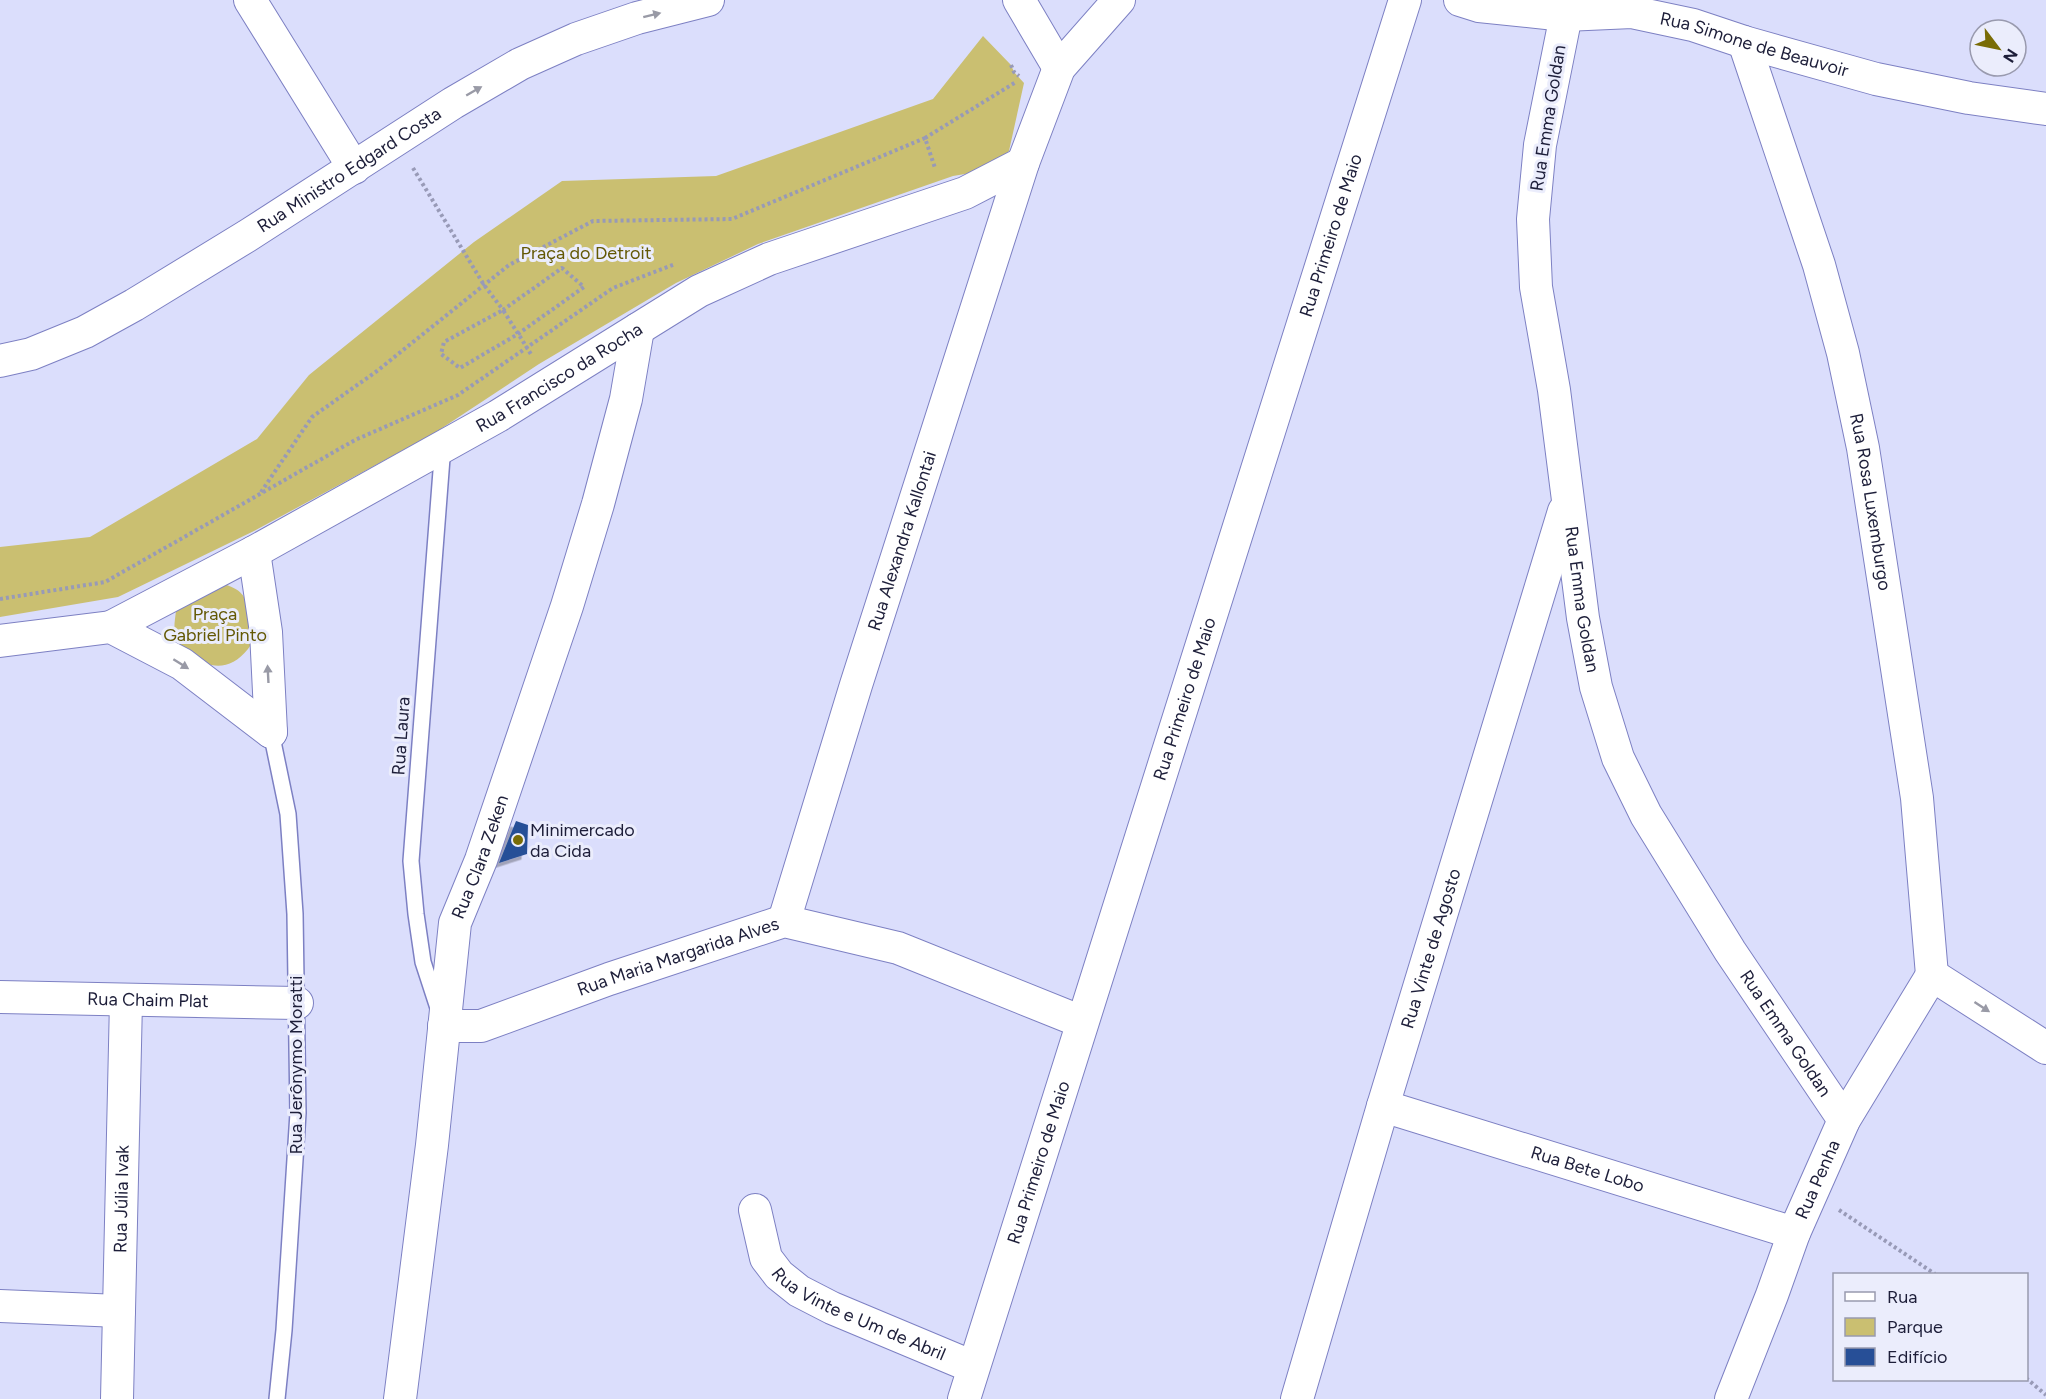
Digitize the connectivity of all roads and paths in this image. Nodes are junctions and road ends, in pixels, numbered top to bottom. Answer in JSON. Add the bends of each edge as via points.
{"nodes":[{"id":1,"x":250,"y":0,"type":"edge"},
{"id":2,"x":708,"y":0,"type":"edge"},
{"id":3,"x":1019,"y":0,"type":"edge"},
{"id":4,"x":1119,"y":0,"type":"edge"},
{"id":5,"x":1405,"y":0,"type":"edge"},
{"id":6,"x":1460,"y":0,"type":"edge"},
{"id":7,"x":1567,"y":8,"type":"edge"},
{"id":8,"x":1744,"y":42,"type":"junction"},
{"id":9,"x":1011,"y":65,"type":"dead end"},
{"id":10,"x":1059,"y":68,"type":"junction"},
{"id":11,"x":1022,"y":78,"type":"junction"},
{"id":12,"x":1017,"y":89,"type":"dead end"},
{"id":13,"x":2046,"y":109,"type":"edge"},
{"id":14,"x":925,"y":138,"type":"junction"},
{"id":15,"x":397,"y":141,"type":"junction"},
{"id":16,"x":1023,"y":163,"type":"junction"},
{"id":17,"x":354,"y":168,"type":"junction"},
{"id":18,"x":926,"y":174,"type":"dead end"},
{"id":19,"x":678,"y":263,"type":"dead end"},
{"id":20,"x":484,"y":285,"type":"junction"},
{"id":21,"x":503,"y":310,"type":"junction"},
{"id":22,"x":638,"y":329,"type":"junction"},
{"id":23,"x":518,"y":334,"type":"junction"},
{"id":24,"x":526,"y":347,"type":"junction"},
{"id":25,"x":0,"y":361,"type":"edge"},
{"id":26,"x":548,"y":385,"type":"junction"},
{"id":27,"x":443,"y":445,"type":"junction"},
{"id":28,"x":261,"y":492,"type":"junction"},
{"id":29,"x":1568,"y":499,"type":"junction"},
{"id":30,"x":254,"y":552,"type":"junction"},
{"id":31,"x":0,"y":599,"type":"edge"},
{"id":32,"x":111,"y":627,"type":"junction"},
{"id":33,"x":0,"y":641,"type":"edge"},
{"id":34,"x":271,"y":732,"type":"junction"},
{"id":35,"x":784,"y":921,"type":"junction"},
{"id":36,"x":1932,"y":975,"type":"junction"},
{"id":37,"x":0,"y":997,"type":"edge"},
{"id":38,"x":126,"y":1001,"type":"junction"},
{"id":39,"x":297,"y":1003,"type":"junction"},
{"id":40,"x":1082,"y":1022,"type":"junction"},
{"id":41,"x":444,"y":1026,"type":"junction"},
{"id":42,"x":2046,"y":1048,"type":"edge"},
{"id":43,"x":1383,"y":1106,"type":"junction"},
{"id":44,"x":1844,"y":1120,"type":"junction"},
{"id":45,"x":1812,"y":1191,"type":"junction"},
{"id":46,"x":755,"y":1209,"type":"dead end"},
{"id":47,"x":1794,"y":1233,"type":"junction"},
{"id":48,"x":1932,"y":1273,"type":"edge"},
{"id":49,"x":0,"y":1306,"type":"edge"},
{"id":50,"x":119,"y":1311,"type":"junction"},
{"id":51,"x":974,"y":1367,"type":"junction"},
{"id":52,"x":2028,"y":1380,"type":"edge"},
{"id":53,"x":2046,"y":1395,"type":"edge"},
{"id":54,"x":117,"y":1399,"type":"edge"},
{"id":55,"x":276,"y":1399,"type":"edge"},
{"id":56,"x":400,"y":1399,"type":"edge"},
{"id":57,"x":964,"y":1399,"type":"edge"},
{"id":58,"x":1297,"y":1399,"type":"edge"},
{"id":59,"x":1731,"y":1399,"type":"edge"}],
"edges":[{"from":1,"to":17,"type":"street"},
{"from":15,"to":2,"type":"street","name":"Rua Ministro Edgard Costa","one_way":true,"via":[[520,64],[637,18]]},
{"from":3,"to":10,"type":"street"},
{"from":4,"to":10,"type":"street"},
{"from":5,"to":40,"type":"street","name":"Rua Primeiro de Maio"},
{"from":6,"to":7,"type":"street","name":"Rua Simone de Beauvoir","via":[[1479,6]]},
{"from":7,"to":8,"type":"street","name":"Rua Simone de Beauvoir","via":[[1632,12],[1693,25]]},
{"from":7,"to":29,"type":"street","name":"Rua Emma Goldan","via":[[1540,145],[1533,219],[1536,287]]},
{"from":8,"to":13,"type":"street","name":"Rua Simone de Beauvoir","via":[[1876,79]]},
{"from":8,"to":36,"type":"street","name":"Rua Rosa Luxemburgo","via":[[1819,265],[1861,438],[1917,798]]},
{"from":9,"to":11,"type":"path"},
{"from":10,"to":16,"type":"street"},
{"from":11,"to":12,"type":"path"},
{"from":11,"to":14,"type":"path"},
{"from":14,"to":18,"type":"path","via":[[936,171]]},
{"from":14,"to":20,"type":"path","via":[[732,219],[593,221],[509,265]]},
{"from":15,"to":17,"type":"street","name":"Rua Ministro Edgard Costa"},
{"from":15,"to":20,"type":"path"},
{"from":16,"to":22,"type":"street","name":"Rua Francisco da Rocha","via":[[965,193],[769,260],[699,291]]},
{"from":16,"to":35,"type":"street","name":"Rua Alexandra Kallontai"},
{"from":17,"to":25,"type":"street","name":"Rua Ministro Edgard Costa","via":[[85,332],[31,354]]},
{"from":19,"to":24,"type":"path","via":[[613,288]]},
{"from":20,"to":21,"type":"path"},
{"from":20,"to":28,"type":"path","via":[[377,371],[312,417]]},
{"from":21,"to":23,"type":"path"},
{"from":21,"to":23,"type":"path","via":[[444,342],[441,354],[460,368]]},
{"from":21,"to":23,"type":"path","via":[[562,268],[584,287]]},
{"from":22,"to":26,"type":"street","name":"Rua Francisco da Rocha"},
{"from":22,"to":41,"type":"street","name":"Rua Clara Zeken","via":[[626,399],[567,606],[481,860],[455,924]]},
{"from":23,"to":24,"type":"path"},
{"from":24,"to":26,"type":"path"},
{"from":24,"to":28,"type":"path","via":[[458,395],[355,440]]},
{"from":26,"to":27,"type":"street","name":"Rua Francisco da Rocha"},
{"from":27,"to":30,"type":"street","name":"Rua Francisco da Rocha"},
{"from":27,"to":41,"type":"lane","name":"Rua Laura","via":[[411,861],[423,962]]},
{"from":28,"to":31,"type":"path","via":[[105,582]]},
{"from":29,"to":43,"type":"street","name":"Rua Vinte de Agosto"},
{"from":29,"to":44,"type":"street","name":"Rua Emma Goldan","via":[[1596,687],[1618,758],[1684,880]]},
{"from":30,"to":32,"type":"street","name":"Rua Francisco da Rocha"},
{"from":34,"to":30,"type":"street","name":"Rua Jerônymo Moratti","one_way":true,"via":[[266,632]]},
{"from":32,"to":33,"type":"street"},
{"from":32,"to":34,"type":"street","one_way":true,"via":[[182,664]]},
{"from":34,"to":39,"type":"lane","name":"Rua Jerônymo Moratti","via":[[288,814]]},
{"from":35,"to":40,"type":"street","name":"Rua Maria Margarida Alves","via":[[898,948]]},
{"from":35,"to":41,"type":"street","name":"Rua Maria Margarida Alves","via":[[481,1026]]},
{"from":36,"to":42,"type":"street","one_way":true},
{"from":36,"to":44,"type":"street","name":"Rua Penha"},
{"from":37,"to":38,"type":"street","name":"Rua Chaim Plat"},
{"from":38,"to":39,"type":"street","name":"Rua Chaim Plat"},
{"from":38,"to":50,"type":"street","name":"Rua Júlia Ivak"},
{"from":39,"to":55,"type":"lane","name":"Rua Jerônymo Moratti","via":[[298,1113]]},
{"from":40,"to":51,"type":"street","name":"Rua Primeiro de Maio"},
{"from":41,"to":56,"type":"street","name":"Rua Clara Zeken"},
{"from":43,"to":47,"type":"street","name":"Rua Bete Lobo"},
{"from":43,"to":58,"type":"street","name":"Rua Vinte de Agosto"},
{"from":44,"to":45,"type":"street","name":"Rua Penha"},
{"from":45,"to":47,"type":"street","name":"Rua Penha"},
{"from":45,"to":48,"type":"path"},
{"from":46,"to":51,"type":"street","name":"Rua Vinte e Um de Abril","via":[[766,1258],[799,1291]]},
{"from":47,"to":59,"type":"street","name":"Rua Penha"},
{"from":49,"to":50,"type":"street"},
{"from":50,"to":54,"type":"street","name":"Rua Júlia Ivak"},
{"from":51,"to":57,"type":"street","name":"Rua Primeiro de Maio"},
{"from":52,"to":53,"type":"path"}]}
